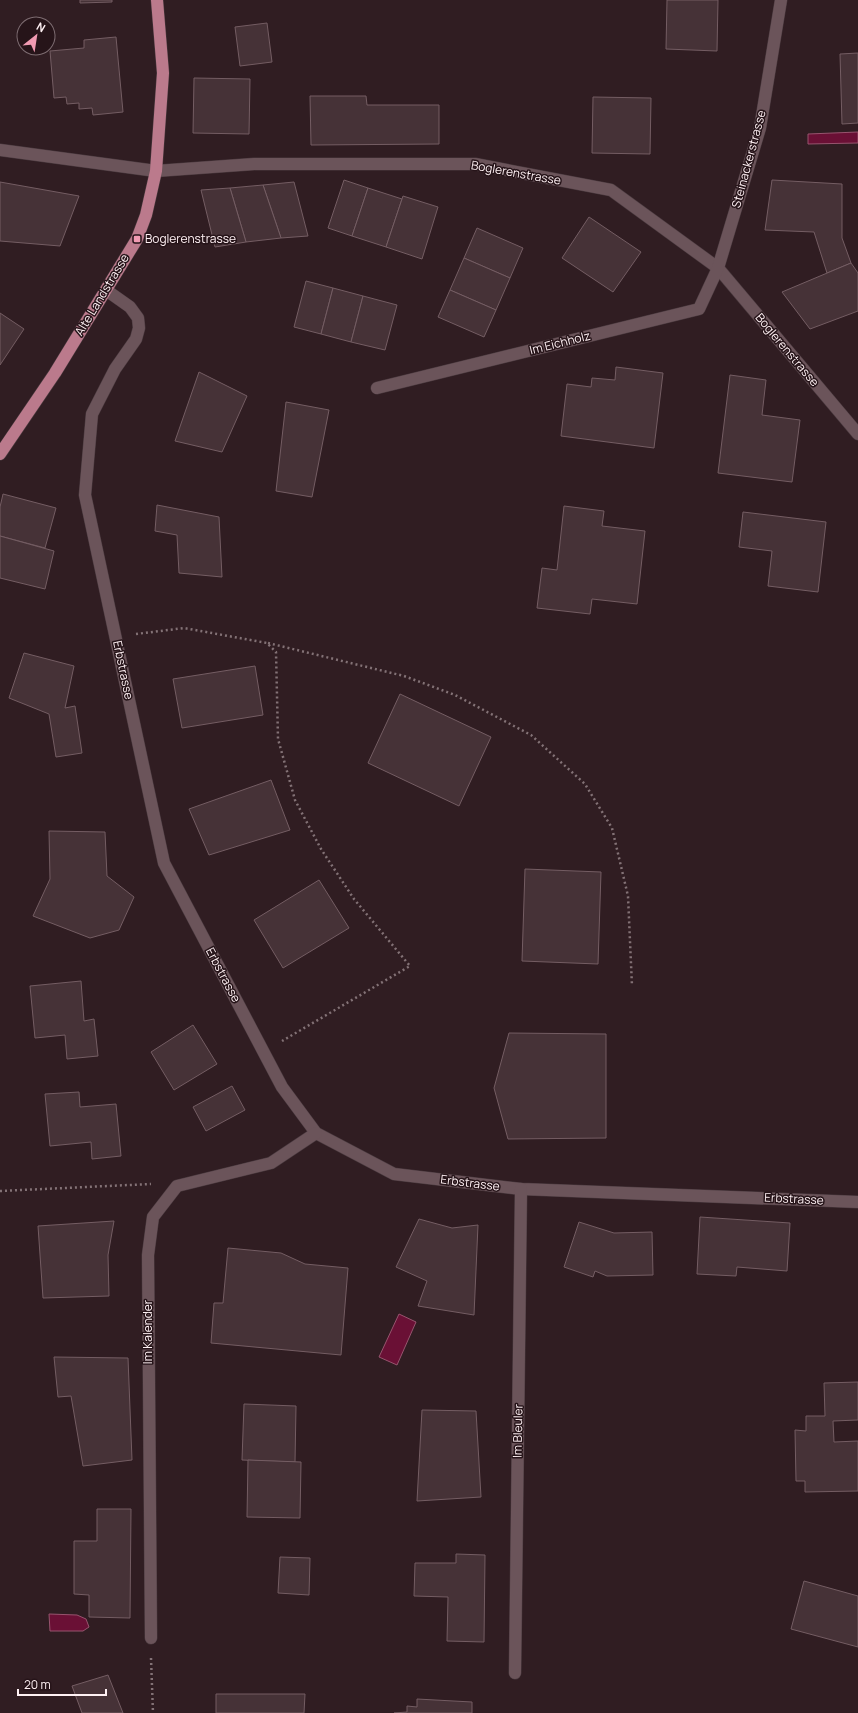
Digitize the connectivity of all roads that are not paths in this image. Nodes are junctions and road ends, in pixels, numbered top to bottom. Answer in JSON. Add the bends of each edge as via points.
{"nodes":[{"id":1,"x":157,"y":0,"type":"edge"},
{"id":2,"x":781,"y":0,"type":"edge"},
{"id":3,"x":0,"y":150,"type":"edge"},
{"id":4,"x":156,"y":171,"type":"junction"},
{"id":5,"x":718,"y":268,"type":"junction"},
{"id":6,"x":106,"y":290,"type":"junction"},
{"id":7,"x":377,"y":388,"type":"dead end"},
{"id":8,"x":858,"y":434,"type":"edge"},
{"id":9,"x":0,"y":454,"type":"edge"},
{"id":10,"x":316,"y":1133,"type":"junction"},
{"id":11,"x":521,"y":1189,"type":"junction"},
{"id":12,"x":858,"y":1202,"type":"edge"},
{"id":13,"x":150,"y":1638,"type":"road end"},
{"id":14,"x":515,"y":1673,"type":"dead end"}],
"edges":[{"from":1,"to":4,"type":"main road","name":"Alte Landstrasse","via":[[163,73]]},
{"from":2,"to":5,"type":"street","name":"Steinackerstrasse","via":[[760,128]]},
{"from":3,"to":4,"type":"street","name":"Boglerenstrasse"},
{"from":4,"to":5,"type":"street","name":"Boglerenstrasse","via":[[254,164],[475,164],[610,190]]},
{"from":4,"to":6,"type":"main road","name":"Alte Landstrasse","via":[[143,225]]},
{"from":5,"to":7,"type":"street","name":"Im Eichholz","via":[[699,310]]},
{"from":5,"to":8,"type":"street","name":"Boglerenstrasse"},
{"from":6,"to":9,"type":"main road","name":"Alte Landstrasse","via":[[55,373]]},
{"from":6,"to":10,"type":"street","name":"Erbstrasse","via":[[130,307],[138,318],[139,328],[136,339],[115,369],[92,414],[84,495],[164,863],[282,1087]]},
{"from":10,"to":11,"type":"street","name":"Erbstrasse","via":[[394,1174]]},
{"from":10,"to":13,"type":"street","name":"Im Kalender","via":[[271,1163],[177,1186],[154,1217],[148,1255]]},
{"from":11,"to":12,"type":"street","name":"Erbstrasse"},
{"from":11,"to":14,"type":"street","name":"Im Bleuler"}]}
